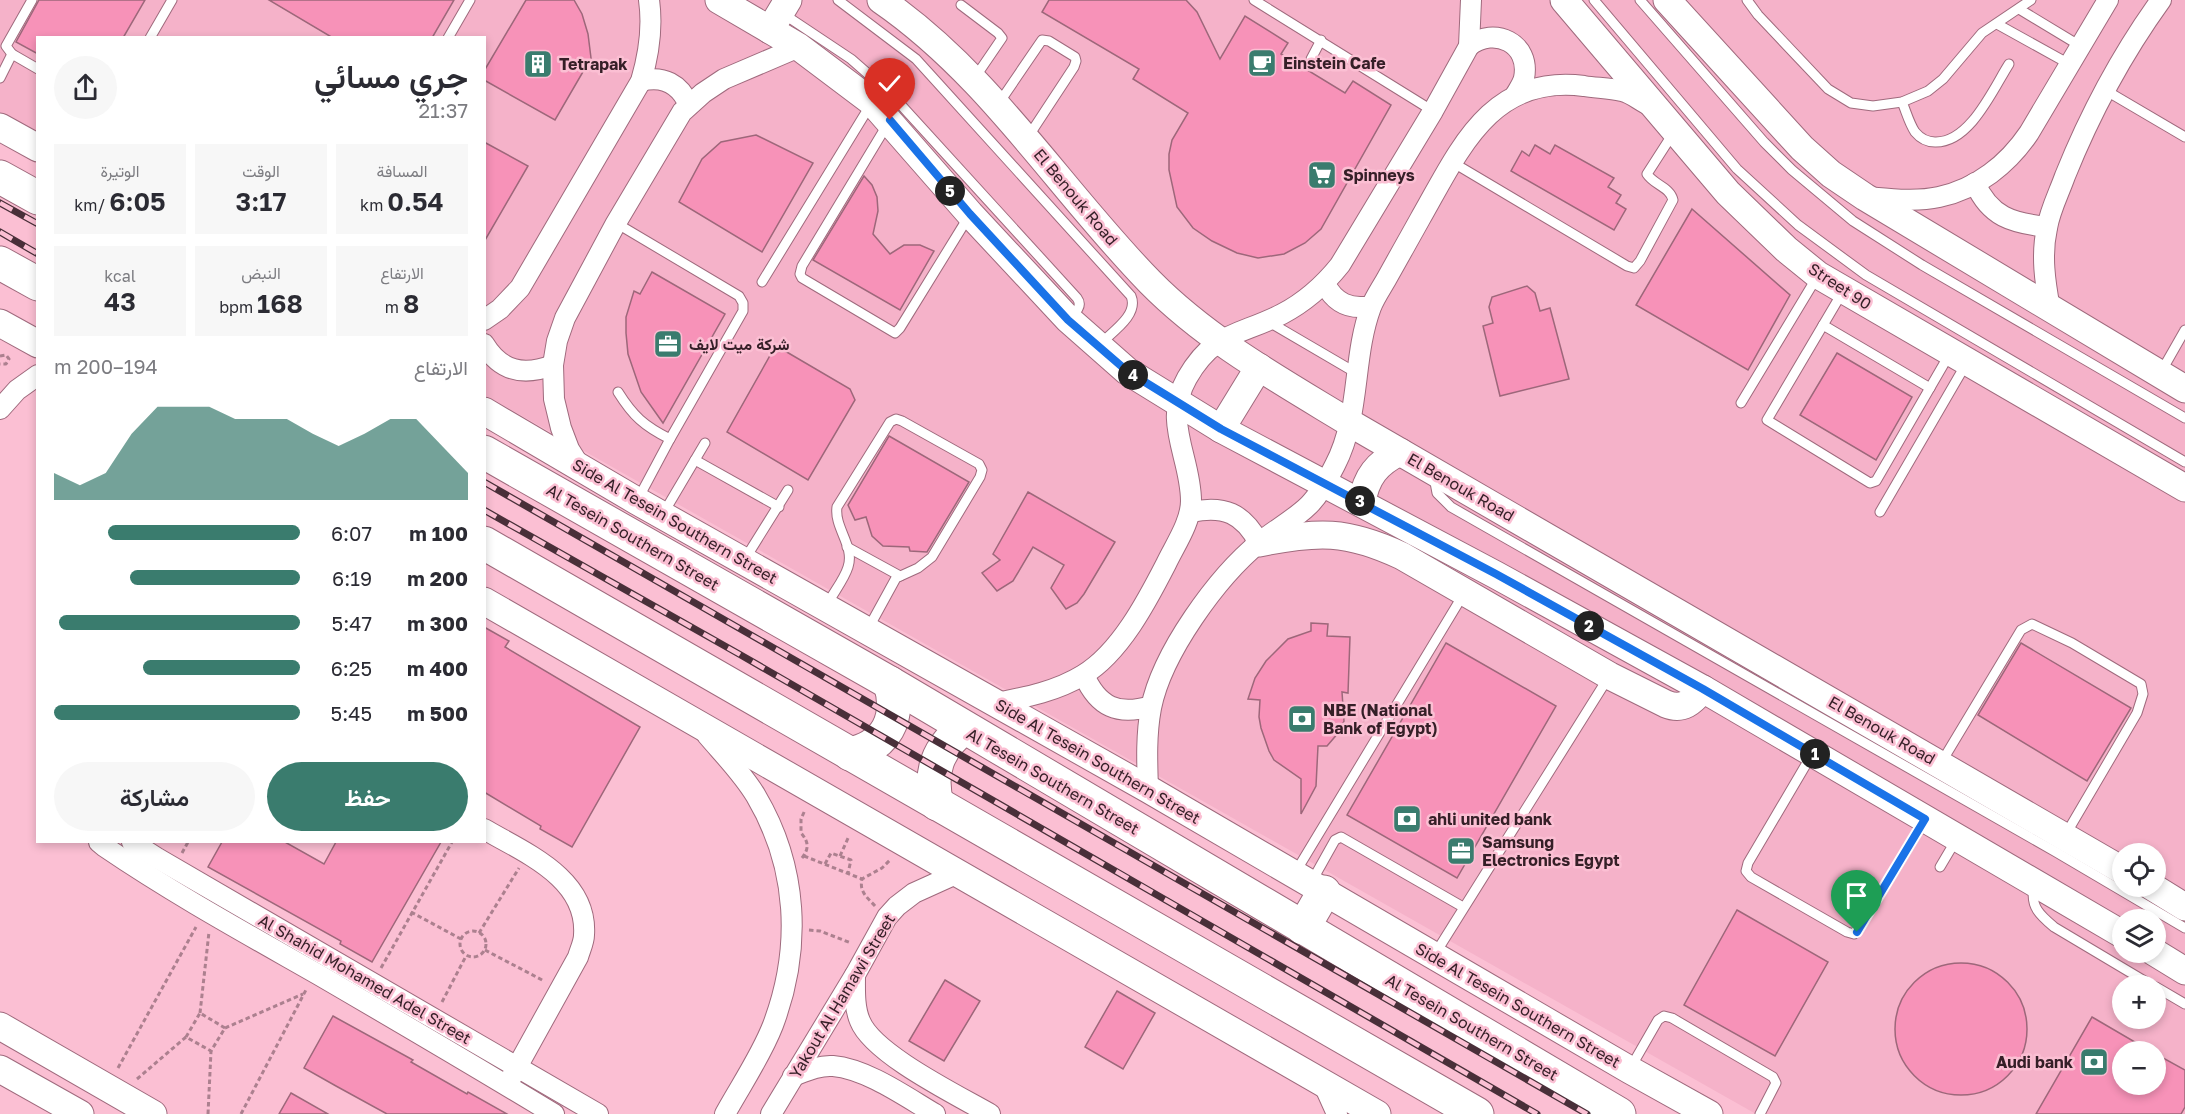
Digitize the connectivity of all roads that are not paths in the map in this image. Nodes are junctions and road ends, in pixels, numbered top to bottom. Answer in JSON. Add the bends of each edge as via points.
{"nodes":[{"id":1,"x":32,"y":0,"type":"edge"},
{"id":2,"x":172,"y":0,"type":"edge"},
{"id":3,"x":470,"y":0,"type":"edge"},
{"id":4,"x":649,"y":0,"type":"edge"},
{"id":5,"x":719,"y":0,"type":"edge"},
{"id":6,"x":838,"y":0,"type":"edge"},
{"id":7,"x":1254,"y":0,"type":"edge"},
{"id":8,"x":1471,"y":0,"type":"edge"},
{"id":9,"x":1564,"y":0,"type":"edge"},
{"id":10,"x":1594,"y":0,"type":"edge"},
{"id":11,"x":1640,"y":0,"type":"edge"},
{"id":12,"x":1667,"y":0,"type":"edge"},
{"id":13,"x":1747,"y":0,"type":"edge"},
{"id":14,"x":2031,"y":0,"type":"edge"},
{"id":15,"x":2108,"y":0,"type":"edge"},
{"id":16,"x":2161,"y":0,"type":"edge"},
{"id":17,"x":885,"y":1,"type":"edge"},
{"id":18,"x":961,"y":6,"type":"dead end"},
{"id":19,"x":2019,"y":9,"type":"junction"},
{"id":20,"x":779,"y":14,"type":"edge"},
{"id":21,"x":1997,"y":24,"type":"junction"},
{"id":22,"x":151,"y":36,"type":"edge"},
{"id":23,"x":449,"y":36,"type":"edge"},
{"id":24,"x":1321,"y":40,"type":"junction"},
{"id":25,"x":1469,"y":46,"type":"junction"},
{"id":26,"x":799,"y":47,"type":"junction"},
{"id":27,"x":2082,"y":47,"type":"junction"},
{"id":28,"x":12,"y":54,"type":"junction"},
{"id":29,"x":1311,"y":58,"type":"dead end"},
{"id":30,"x":2009,"y":64,"type":"dead end"},
{"id":31,"x":2072,"y":65,"type":"junction"},
{"id":32,"x":36,"y":68,"type":"edge"},
{"id":33,"x":0,"y":78,"type":"edge"},
{"id":34,"x":974,"y":79,"type":"junction"},
{"id":35,"x":641,"y":81,"type":"junction"},
{"id":36,"x":2105,"y":90,"type":"junction"},
{"id":37,"x":1516,"y":94,"type":"junction"},
{"id":38,"x":1902,"y":102,"type":"junction"},
{"id":39,"x":689,"y":105,"type":"junction"},
{"id":40,"x":996,"y":106,"type":"junction"},
{"id":41,"x":881,"y":111,"type":"junction"},
{"id":42,"x":1433,"y":111,"type":"junction"},
{"id":43,"x":1668,"y":121,"type":"junction"},
{"id":44,"x":0,"y":126,"type":"edge"},
{"id":45,"x":2185,"y":137,"type":"edge"},
{"id":46,"x":1027,"y":139,"type":"junction"},
{"id":47,"x":36,"y":147,"type":"edge"},
{"id":48,"x":1452,"y":162,"type":"junction"},
{"id":49,"x":0,"y":177,"type":"edge"},
{"id":50,"x":1975,"y":183,"type":"junction"},
{"id":51,"x":36,"y":197,"type":"edge"},
{"id":52,"x":1865,"y":197,"type":"junction"},
{"id":53,"x":970,"y":214,"type":"junction"},
{"id":54,"x":615,"y":224,"type":"junction"},
{"id":55,"x":2047,"y":227,"type":"junction"},
{"id":56,"x":0,"y":262,"type":"edge"},
{"id":57,"x":1818,"y":274,"type":"junction"},
{"id":58,"x":762,"y":282,"type":"dead end"},
{"id":59,"x":36,"y":283,"type":"edge"},
{"id":60,"x":1325,"y":284,"type":"junction"},
{"id":61,"x":1843,"y":291,"type":"junction"},
{"id":62,"x":1371,"y":306,"type":"junction"},
{"id":63,"x":2050,"y":309,"type":"junction"},
{"id":64,"x":486,"y":319,"type":"edge"},
{"id":65,"x":1068,"y":320,"type":"junction"},
{"id":66,"x":1267,"y":321,"type":"junction"},
{"id":67,"x":0,"y":323,"type":"edge"},
{"id":68,"x":1823,"y":325,"type":"junction"},
{"id":69,"x":2185,"y":330,"type":"edge"},
{"id":70,"x":1219,"y":340,"type":"junction"},
{"id":71,"x":36,"y":343,"type":"edge"},
{"id":72,"x":486,"y":347,"type":"edge"},
{"id":73,"x":1097,"y":347,"type":"junction"},
{"id":74,"x":1959,"y":357,"type":"junction"},
{"id":75,"x":553,"y":365,"type":"junction"},
{"id":76,"x":1259,"y":367,"type":"junction"},
{"id":77,"x":1358,"y":374,"type":"junction"},
{"id":78,"x":2160,"y":374,"type":"junction"},
{"id":79,"x":36,"y":376,"type":"edge"},
{"id":80,"x":1930,"y":388,"type":"junction"},
{"id":81,"x":2185,"y":389,"type":"edge"},
{"id":82,"x":618,"y":392,"type":"dead end"},
{"id":83,"x":1177,"y":403,"type":"junction"},
{"id":84,"x":1741,"y":403,"type":"dead end"},
{"id":85,"x":0,"y":409,"type":"edge"},
{"id":86,"x":486,"y":412,"type":"edge"},
{"id":87,"x":2185,"y":418,"type":"edge"},
{"id":88,"x":1350,"y":423,"type":"junction"},
{"id":89,"x":1221,"y":429,"type":"junction"},
{"id":90,"x":670,"y":439,"type":"junction"},
{"id":91,"x":705,"y":443,"type":"dead end"},
{"id":92,"x":1400,"y":452,"type":"junction"},
{"id":93,"x":486,"y":454,"type":"edge"},
{"id":94,"x":695,"y":460,"type":"junction"},
{"id":95,"x":2185,"y":462,"type":"edge"},
{"id":96,"x":581,"y":468,"type":"junction"},
{"id":97,"x":1434,"y":471,"type":"junction"},
{"id":98,"x":1325,"y":483,"type":"junction"},
{"id":99,"x":2185,"y":488,"type":"edge"},
{"id":100,"x":788,"y":490,"type":"dead end"},
{"id":101,"x":637,"y":501,"type":"junction"},
{"id":102,"x":1362,"y":502,"type":"junction"},
{"id":103,"x":779,"y":507,"type":"junction"},
{"id":104,"x":1191,"y":512,"type":"junction"},
{"id":105,"x":1880,"y":512,"type":"dead end"},
{"id":106,"x":663,"y":515,"type":"junction"},
{"id":107,"x":1421,"y":534,"type":"junction"},
{"id":108,"x":1259,"y":543,"type":"junction"},
{"id":109,"x":486,"y":544,"type":"edge"},
{"id":110,"x":847,"y":547,"type":"junction"},
{"id":111,"x":1408,"y":559,"type":"junction"},
{"id":112,"x":744,"y":561,"type":"junction"},
{"id":113,"x":900,"y":576,"type":"junction"},
{"id":114,"x":1465,"y":592,"type":"junction"},
{"id":115,"x":486,"y":602,"type":"edge"},
{"id":116,"x":826,"y":607,"type":"junction"},
{"id":117,"x":868,"y":630,"type":"junction"},
{"id":118,"x":1084,"y":675,"type":"junction"},
{"id":119,"x":1610,"y":675,"type":"junction"},
{"id":120,"x":890,"y":683,"type":"junction"},
{"id":121,"x":1703,"y":689,"type":"junction"},
{"id":122,"x":997,"y":703,"type":"junction"},
{"id":123,"x":1151,"y":706,"type":"junction"},
{"id":124,"x":700,"y":726,"type":"junction"},
{"id":125,"x":964,"y":728,"type":"junction"},
{"id":126,"x":1813,"y":753,"type":"junction"},
{"id":127,"x":850,"y":754,"type":"junction"},
{"id":128,"x":1940,"y":764,"type":"junction"},
{"id":129,"x":1148,"y":789,"type":"junction"},
{"id":130,"x":938,"y":804,"type":"junction"},
{"id":131,"x":1925,"y":819,"type":"junction"},
{"id":132,"x":486,"y":830,"type":"edge"},
{"id":133,"x":2064,"y":836,"type":"junction"},
{"id":134,"x":1957,"y":838,"type":"junction"},
{"id":135,"x":100,"y":843,"type":"edge"},
{"id":136,"x":134,"y":843,"type":"edge"},
{"id":137,"x":2112,"y":864,"type":"edge"},
{"id":138,"x":1940,"y":867,"type":"dead end"},
{"id":139,"x":957,"y":874,"type":"junction"},
{"id":140,"x":2036,"y":883,"type":"junction"},
{"id":141,"x":1309,"y":884,"type":"junction"},
{"id":142,"x":2166,"y":895,"type":"edge"},
{"id":143,"x":2185,"y":907,"type":"edge"},
{"id":144,"x":1463,"y":908,"type":"junction"},
{"id":145,"x":1303,"y":928,"type":"junction"},
{"id":146,"x":2112,"y":928,"type":"edge"},
{"id":147,"x":2185,"y":928,"type":"edge"},
{"id":148,"x":288,"y":934,"type":"junction"},
{"id":149,"x":278,"y":953,"type":"junction"},
{"id":150,"x":1434,"y":956,"type":"junction"},
{"id":151,"x":2166,"y":959,"type":"edge"},
{"id":152,"x":2185,"y":971,"type":"edge"},
{"id":153,"x":855,"y":975,"type":"junction"},
{"id":154,"x":2135,"y":975,"type":"edge"},
{"id":155,"x":2166,"y":993,"type":"edge"},
{"id":156,"x":2185,"y":1004,"type":"edge"},
{"id":157,"x":0,"y":1026,"type":"edge"},
{"id":158,"x":517,"y":1067,"type":"junction"},
{"id":159,"x":0,"y":1069,"type":"edge"},
{"id":160,"x":1630,"y":1070,"type":"junction"},
{"id":161,"x":793,"y":1076,"type":"junction"},
{"id":162,"x":1323,"y":1083,"type":"junction"},
{"id":163,"x":507,"y":1085,"type":"junction"},
{"id":164,"x":80,"y":1114,"type":"edge"},
{"id":165,"x":153,"y":1114,"type":"edge"},
{"id":166,"x":554,"y":1114,"type":"edge"},
{"id":167,"x":598,"y":1114,"type":"edge"},
{"id":168,"x":725,"y":1114,"type":"edge"},
{"id":169,"x":771,"y":1114,"type":"edge"},
{"id":170,"x":934,"y":1114,"type":"edge"},
{"id":171,"x":990,"y":1114,"type":"edge"},
{"id":172,"x":1337,"y":1114,"type":"edge"},
{"id":173,"x":1377,"y":1114,"type":"edge"},
{"id":174,"x":1477,"y":1114,"type":"edge"},
{"id":175,"x":1619,"y":1114,"type":"edge"},
{"id":176,"x":1709,"y":1114,"type":"edge"},
{"id":177,"x":1760,"y":1114,"type":"edge"}],
"edges":[{"from":1,"to":28,"type":"lane","via":[[6,46]]},
{"from":2,"to":22,"type":"lane"},
{"from":3,"to":23,"type":"lane"},
{"from":4,"to":35,"type":"street","via":[[651,33]]},
{"from":5,"to":20,"type":"street"},
{"from":6,"to":73,"type":"lane","via":[[916,59],[1131,296],[1132,312]]},
{"from":7,"to":24,"type":"lane"},
{"from":8,"to":25,"type":"street"},
{"from":9,"to":43,"type":"street","name":"Street 90"},
{"from":10,"to":95,"type":"lane","via":[[1737,169],[1798,225],[1866,274]]},
{"from":11,"to":87,"type":"lane","via":[[1764,142],[1853,220],[1922,265]]},
{"from":12,"to":52,"type":"street","via":[[1802,148]]},
{"from":13,"to":38,"type":"lane","via":[[1815,77],[1840,98],[1873,106]]},
{"from":14,"to":19,"type":"lane"},
{"from":15,"to":27,"type":"street"},
{"from":16,"to":36,"type":"street"},
{"from":17,"to":34,"type":"street","name":"El Benouk Road"},
{"from":18,"to":34,"type":"lane","via":[[1002,38]]},
{"from":19,"to":21,"type":"lane"},
{"from":19,"to":27,"type":"lane"},
{"from":20,"to":26,"type":"street"},
{"from":20,"to":65,"type":"lane","via":[[851,59],[909,114],[1077,298],[1079,308]]},
{"from":21,"to":31,"type":"lane"},
{"from":21,"to":38,"type":"lane","via":[[1982,33],[1935,86]]},
{"from":24,"to":29,"type":"lane"},
{"from":24,"to":42,"type":"lane"},
{"from":25,"to":37,"type":"street","via":[[1493,36],[1508,40],[1519,50],[1525,64],[1524,79]]},
{"from":25,"to":42,"type":"street"},
{"from":26,"to":39,"type":"street","via":[[724,79]]},
{"from":26,"to":41,"type":"street"},
{"from":27,"to":31,"type":"street"},
{"from":28,"to":32,"type":"lane"},
{"from":28,"to":33,"type":"lane"},
{"from":30,"to":38,"type":"lane","via":[[1966,129],[1951,139],[1930,142],[1922,138],[1915,132]]},
{"from":31,"to":50,"type":"street","via":[[2014,154]]},
{"from":34,"to":40,"type":"street","name":"El Benouk Road"},
{"from":35,"to":39,"type":"street","via":[[666,80],[681,90]]},
{"from":35,"to":64,"type":"street","via":[[520,288]]},
{"from":36,"to":45,"type":"lane"},
{"from":36,"to":55,"type":"street","via":[[2072,159]]},
{"from":37,"to":43,"type":"street","via":[[1563,83],[1624,91]]},
{"from":37,"to":48,"type":"street","via":[[1474,129]]},
{"from":39,"to":54,"type":"street"},
{"from":40,"to":46,"type":"street","name":"El Benouk Road"},
{"from":40,"to":46,"type":"lane","via":[[1040,41],[1049,41],[1075,57],[1074,67]]},
{"from":41,"to":53,"type":"street"},
{"from":41,"to":53,"type":"lane","via":[[802,266],[802,278],[895,333]]},
{"from":41,"to":58,"type":"lane"},
{"from":42,"to":60,"type":"street","via":[[1359,237]]},
{"from":43,"to":48,"type":"lane","via":[[1647,174],[1673,200],[1634,268]]},
{"from":43,"to":57,"type":"street","name":"Street 90","via":[[1756,222]]},
{"from":44,"to":47,"type":"street"},
{"from":46,"to":70,"type":"street","name":"El Benouk Road","via":[[1150,282]]},
{"from":48,"to":62,"type":"street"},
{"from":49,"to":51,"type":"highway"},
{"from":50,"to":52,"type":"street","via":[[1940,197]]},
{"from":50,"to":55,"type":"street","via":[[1981,199],[2007,219]]},
{"from":52,"to":63,"type":"street"},
{"from":53,"to":65,"type":"street"},
{"from":54,"to":75,"type":"street","via":[[565,318]]},
{"from":54,"to":90,"type":"lane","via":[[739,296],[743,303],[743,311]]},
{"from":55,"to":63,"type":"street","via":[[2043,256]]},
{"from":56,"to":59,"type":"highway"},
{"from":57,"to":61,"type":"street","name":"Street 90"},
{"from":57,"to":84,"type":"lane"},
{"from":60,"to":62,"type":"street","via":[[1339,302],[1350,307]]},
{"from":60,"to":66,"type":"street"},
{"from":61,"to":68,"type":"lane"},
{"from":61,"to":74,"type":"street","name":"Street 90"},
{"from":62,"to":77,"type":"street"},
{"from":63,"to":78,"type":"street"},
{"from":65,"to":73,"type":"street"},
{"from":66,"to":70,"type":"street"},
{"from":66,"to":77,"type":"lane"},
{"from":67,"to":71,"type":"street"},
{"from":68,"to":80,"type":"lane"},
{"from":68,"to":80,"type":"lane","via":[[1767,420],[1870,483],[1876,481]]},
{"from":69,"to":78,"type":"lane"},
{"from":70,"to":76,"type":"street","name":"El Benouk Road"},
{"from":70,"to":83,"type":"street","via":[[1199,359]]},
{"from":72,"to":75,"type":"street","via":[[504,365],[520,371],[537,371]]},
{"from":73,"to":83,"type":"street"},
{"from":74,"to":80,"type":"lane"},
{"from":74,"to":99,"type":"street","name":"Street 90"},
{"from":74,"to":105,"type":"lane"},
{"from":75,"to":96,"type":"street","via":[[554,399],[561,428]]},
{"from":76,"to":88,"type":"street","name":"El Benouk Road"},
{"from":76,"to":89,"type":"street"},
{"from":77,"to":88,"type":"street"},
{"from":78,"to":81,"type":"street"},
{"from":79,"to":85,"type":"street"},
{"from":82,"to":90,"type":"lane","via":[[648,428]]},
{"from":83,"to":89,"type":"street"},
{"from":83,"to":104,"type":"street"},
{"from":86,"to":96,"type":"street","name":"Side Al Tesein Southern Street"},
{"from":88,"to":92,"type":"street","name":"El Benouk Road"},
{"from":88,"to":98,"type":"street"},
{"from":89,"to":98,"type":"street"},
{"from":90,"to":101,"type":"lane"},
{"from":91,"to":94,"type":"lane"},
{"from":92,"to":97,"type":"street","name":"El Benouk Road"},
{"from":92,"to":102,"type":"street","via":[[1371,473]]},
{"from":93,"to":120,"type":"highway","name":"Al Tesein Southern Street"},
{"from":94,"to":103,"type":"lane"},
{"from":94,"to":106,"type":"lane"},
{"from":96,"to":101,"type":"street","name":"Side Al Tesein Southern Street"},
{"from":97,"to":128,"type":"street","name":"El Benouk Road"},
{"from":97,"to":147,"type":"lane","via":[[1437,493],[1451,507]]},
{"from":98,"to":102,"type":"street"},
{"from":98,"to":108,"type":"street","via":[[1308,506]]},
{"from":100,"to":103,"type":"lane"},
{"from":101,"to":106,"type":"street","name":"Side Al Tesein Southern Street"},
{"from":102,"to":107,"type":"street"},
{"from":103,"to":112,"type":"lane"},
{"from":104,"to":108,"type":"street","via":[[1207,508],[1224,510],[1251,528]]},
{"from":104,"to":118,"type":"street","via":[[1159,578],[1124,635]]},
{"from":106,"to":112,"type":"street","name":"Side Al Tesein Southern Street"},
{"from":107,"to":111,"type":"street"},
{"from":107,"to":121,"type":"street"},
{"from":108,"to":111,"type":"street","via":[[1300,535],[1336,535],[1379,545]]},
{"from":108,"to":123,"type":"street","via":[[1194,618],[1163,670]]},
{"from":109,"to":127,"type":"highway"},
{"from":110,"to":113,"type":"lane"},
{"from":110,"to":113,"type":"lane","via":[[837,521],[837,507],[890,422],[902,421],[980,465],[982,470],[932,557]]},
{"from":110,"to":116,"type":"lane","via":[[848,567]]},
{"from":111,"to":114,"type":"street"},
{"from":112,"to":116,"type":"street","name":"Side Al Tesein Southern Street"},
{"from":113,"to":117,"type":"lane","via":[[890,586]]},
{"from":114,"to":119,"type":"street"},
{"from":114,"to":141,"type":"lane"},
{"from":115,"to":124,"type":"street"},
{"from":116,"to":117,"type":"street","name":"Side Al Tesein Southern Street"},
{"from":117,"to":122,"type":"street","name":"Side Al Tesein Southern Street"},
{"from":118,"to":122,"type":"street","via":[[1053,689]]},
{"from":118,"to":123,"type":"street","via":[[1090,690],[1118,710],[1135,711]]},
{"from":119,"to":121,"type":"street","via":[[1672,706],[1689,704]]},
{"from":119,"to":144,"type":"lane"},
{"from":120,"to":125,"type":"highway","name":"Al Tesein Southern Street"},
{"from":120,"to":127,"type":"highway","via":[[894,714],[885,733],[870,748]]},
{"from":121,"to":126,"type":"street"},
{"from":122,"to":129,"type":"street","name":"Side Al Tesein Southern Street"},
{"from":123,"to":129,"type":"street"},
{"from":124,"to":139,"type":"street"},
{"from":124,"to":168,"type":"street","via":[[755,794],[777,838],[793,910],[787,973],[773,1026]]},
{"from":125,"to":130,"type":"highway","via":[[945,745],[935,767],[933,780]]},
{"from":125,"to":145,"type":"highway","name":"Al Tesein Southern Street"},
{"from":126,"to":131,"type":"street"},
{"from":126,"to":131,"type":"lane","via":[[1748,863],[1746,871],[1751,877],[1854,934]]},
{"from":127,"to":130,"type":"highway"},
{"from":128,"to":133,"type":"street","name":"El Benouk Road"},
{"from":128,"to":133,"type":"lane","via":[[2021,630],[2032,624],[2041,626],[2072,643],[2141,684],[2143,694],[2137,713]]},
{"from":129,"to":141,"type":"street","name":"Side Al Tesein Southern Street"},
{"from":130,"to":174,"type":"highway"},
{"from":131,"to":134,"type":"street"},
{"from":132,"to":158,"type":"street","via":[[549,867],[576,897],[583,918],[584,936],[578,957]]},
{"from":133,"to":137,"type":"street","name":"El Benouk Road"},
{"from":134,"to":138,"type":"lane"},
{"from":134,"to":140,"type":"street"},
{"from":135,"to":149,"type":"street","name":"Al Shahid Mohamed Adel Street","via":[[153,880]]},
{"from":136,"to":148,"type":"street","name":"Al Shahid Mohamed Adel Street"},
{"from":139,"to":153,"type":"street","name":"Yakout Al Hamawi Street","via":[[914,893],[897,906]]},
{"from":139,"to":162,"type":"street"},
{"from":140,"to":146,"type":"street"},
{"from":140,"to":154,"type":"lane","via":[[2034,905],[2041,916]]},
{"from":141,"to":144,"type":"lane","via":[[1335,840],[1341,837]]},
{"from":141,"to":145,"type":"highway"},
{"from":141,"to":150,"type":"street","name":"Side Al Tesein Southern Street"},
{"from":142,"to":143,"type":"street"},
{"from":144,"to":150,"type":"lane"},
{"from":145,"to":175,"type":"highway","name":"Al Tesein Southern Street"},
{"from":148,"to":149,"type":"street"},
{"from":148,"to":158,"type":"street","name":"Al Shahid Mohamed Adel Street"},
{"from":149,"to":163,"type":"street","name":"Al Shahid Mohamed Adel Street"},
{"from":150,"to":160,"type":"street","name":"Side Al Tesein Southern Street"},
{"from":151,"to":152,"type":"street"},
{"from":153,"to":161,"type":"street","name":"Yakout Al Hamawi Street"},
{"from":153,"to":171,"type":"street","via":[[857,1010],[873,1042]]},
{"from":155,"to":156,"type":"lane"},
{"from":157,"to":165,"type":"street"},
{"from":158,"to":163,"type":"street"},
{"from":158,"to":167,"type":"street","name":"Al Shahid Mohamed Adel Street"},
{"from":159,"to":164,"type":"street"},
{"from":160,"to":176,"type":"street","name":"Side Al Tesein Southern Street"},
{"from":160,"to":177,"type":"lane","via":[[1658,1020],[1667,1016],[1773,1077],[1776,1083]]},
{"from":161,"to":169,"type":"street","name":"Yakout Al Hamawi Street"},
{"from":161,"to":170,"type":"street","via":[[819,1067],[847,1069]]},
{"from":162,"to":172,"type":"street"},
{"from":162,"to":173,"type":"street"},
{"from":163,"to":166,"type":"street","name":"Al Shahid Mohamed Adel Street"}]}
